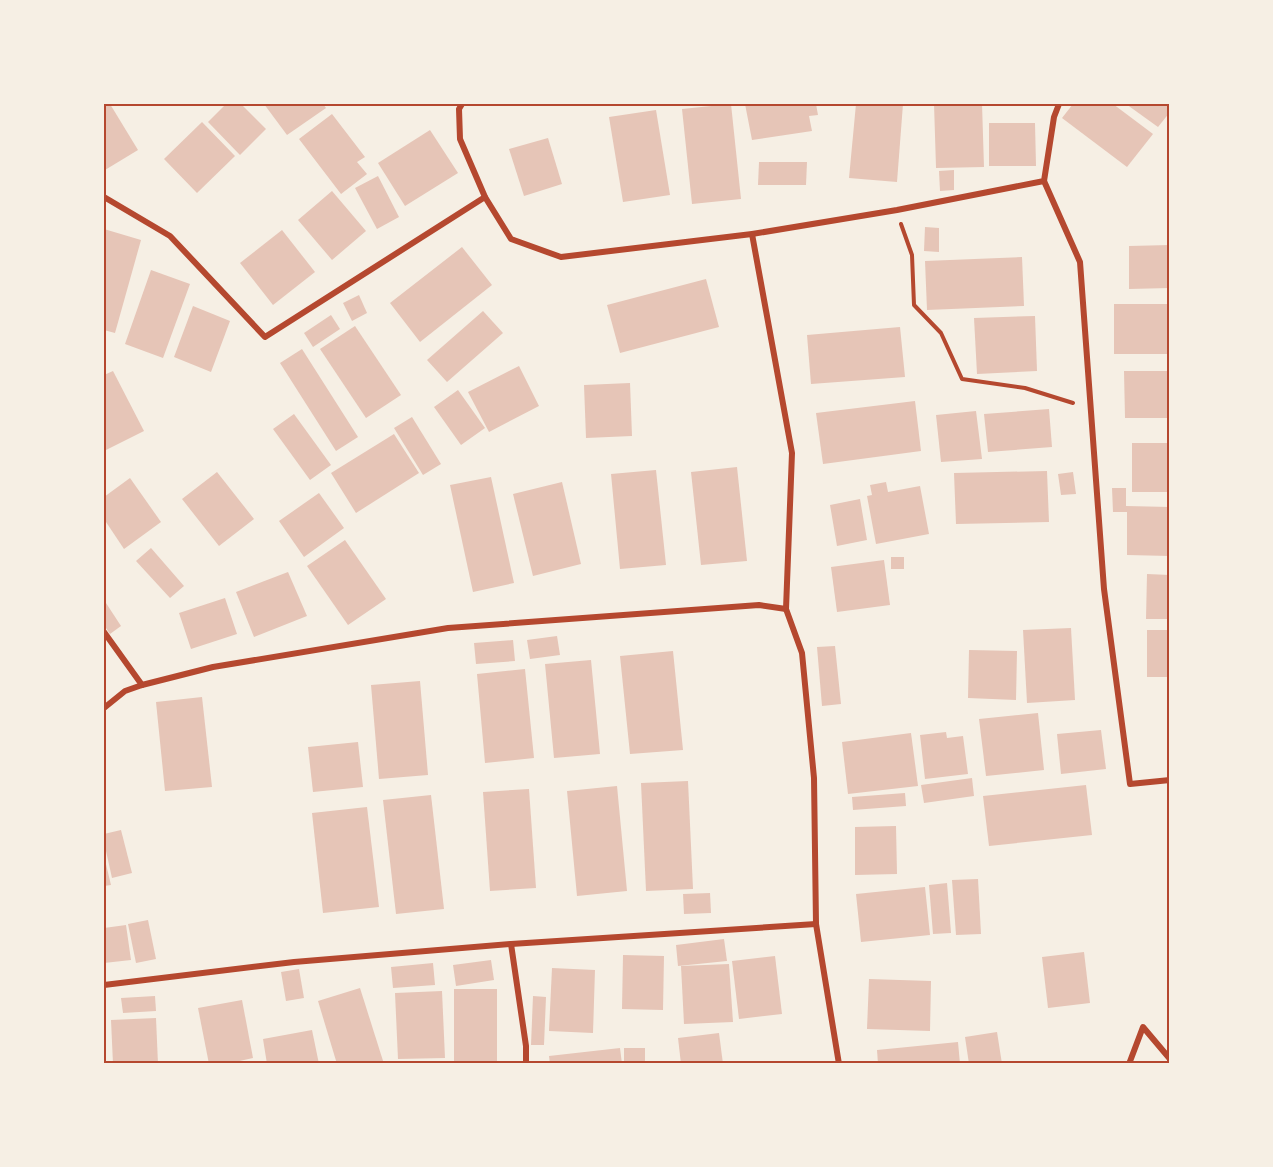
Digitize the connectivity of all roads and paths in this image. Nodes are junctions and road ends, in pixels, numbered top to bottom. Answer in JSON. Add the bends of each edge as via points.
{"nodes":[{"id":1,"x":462,"y":104,"type":"edge"},
{"id":2,"x":1059,"y":104,"type":"edge"},
{"id":3,"x":1044,"y":181,"type":"junction"},
{"id":4,"x":104,"y":197,"type":"edge"},
{"id":5,"x":484,"y":197,"type":"junction"},
{"id":6,"x":897,"y":210,"type":"junction"},
{"id":7,"x":752,"y":234,"type":"junction"},
{"id":8,"x":1091,"y":408,"type":"junction"},
{"id":9,"x":786,"y":609,"type":"junction"},
{"id":10,"x":104,"y":632,"type":"edge"},
{"id":11,"x":142,"y":685,"type":"junction"},
{"id":12,"x":104,"y":708,"type":"edge"},
{"id":13,"x":1170,"y":780,"type":"edge"},
{"id":14,"x":816,"y":924,"type":"junction"},
{"id":15,"x":511,"y":944,"type":"junction"},
{"id":16,"x":104,"y":985,"type":"edge"},
{"id":17,"x":1170,"y":1059,"type":"edge"},
{"id":18,"x":526,"y":1064,"type":"edge"},
{"id":19,"x":839,"y":1064,"type":"edge"},
{"id":20,"x":1129,"y":1064,"type":"edge"}],
"edges":[{"from":1,"to":5,"type":"street","via":[[460,139]]},
{"from":2,"to":3,"type":"street"},
{"from":3,"to":6,"type":"street"},
{"from":3,"to":8,"type":"street","via":[[1080,262]]},
{"from":4,"to":5,"type":"street","via":[[170,236],[265,337]]},
{"from":5,"to":7,"type":"street","via":[[511,239],[561,257]]},
{"from":6,"to":7,"type":"street"},
{"from":6,"to":8,"type":"path","via":[[912,255],[914,305],[941,333],[962,380],[1025,388]]},
{"from":7,"to":9,"type":"street","via":[[792,453]]},
{"from":8,"to":13,"type":"street","via":[[1104,589],[1130,784]]},
{"from":9,"to":11,"type":"street","via":[[759,605],[448,628],[213,667]]},
{"from":9,"to":14,"type":"street","via":[[802,653],[814,778]]},
{"from":10,"to":11,"type":"street"},
{"from":11,"to":12,"type":"street","via":[[125,691]]},
{"from":14,"to":15,"type":"street"},
{"from":14,"to":19,"type":"street"},
{"from":15,"to":16,"type":"street","via":[[294,962]]},
{"from":15,"to":18,"type":"street"},
{"from":17,"to":20,"type":"street","via":[[1143,1026]]}]}
